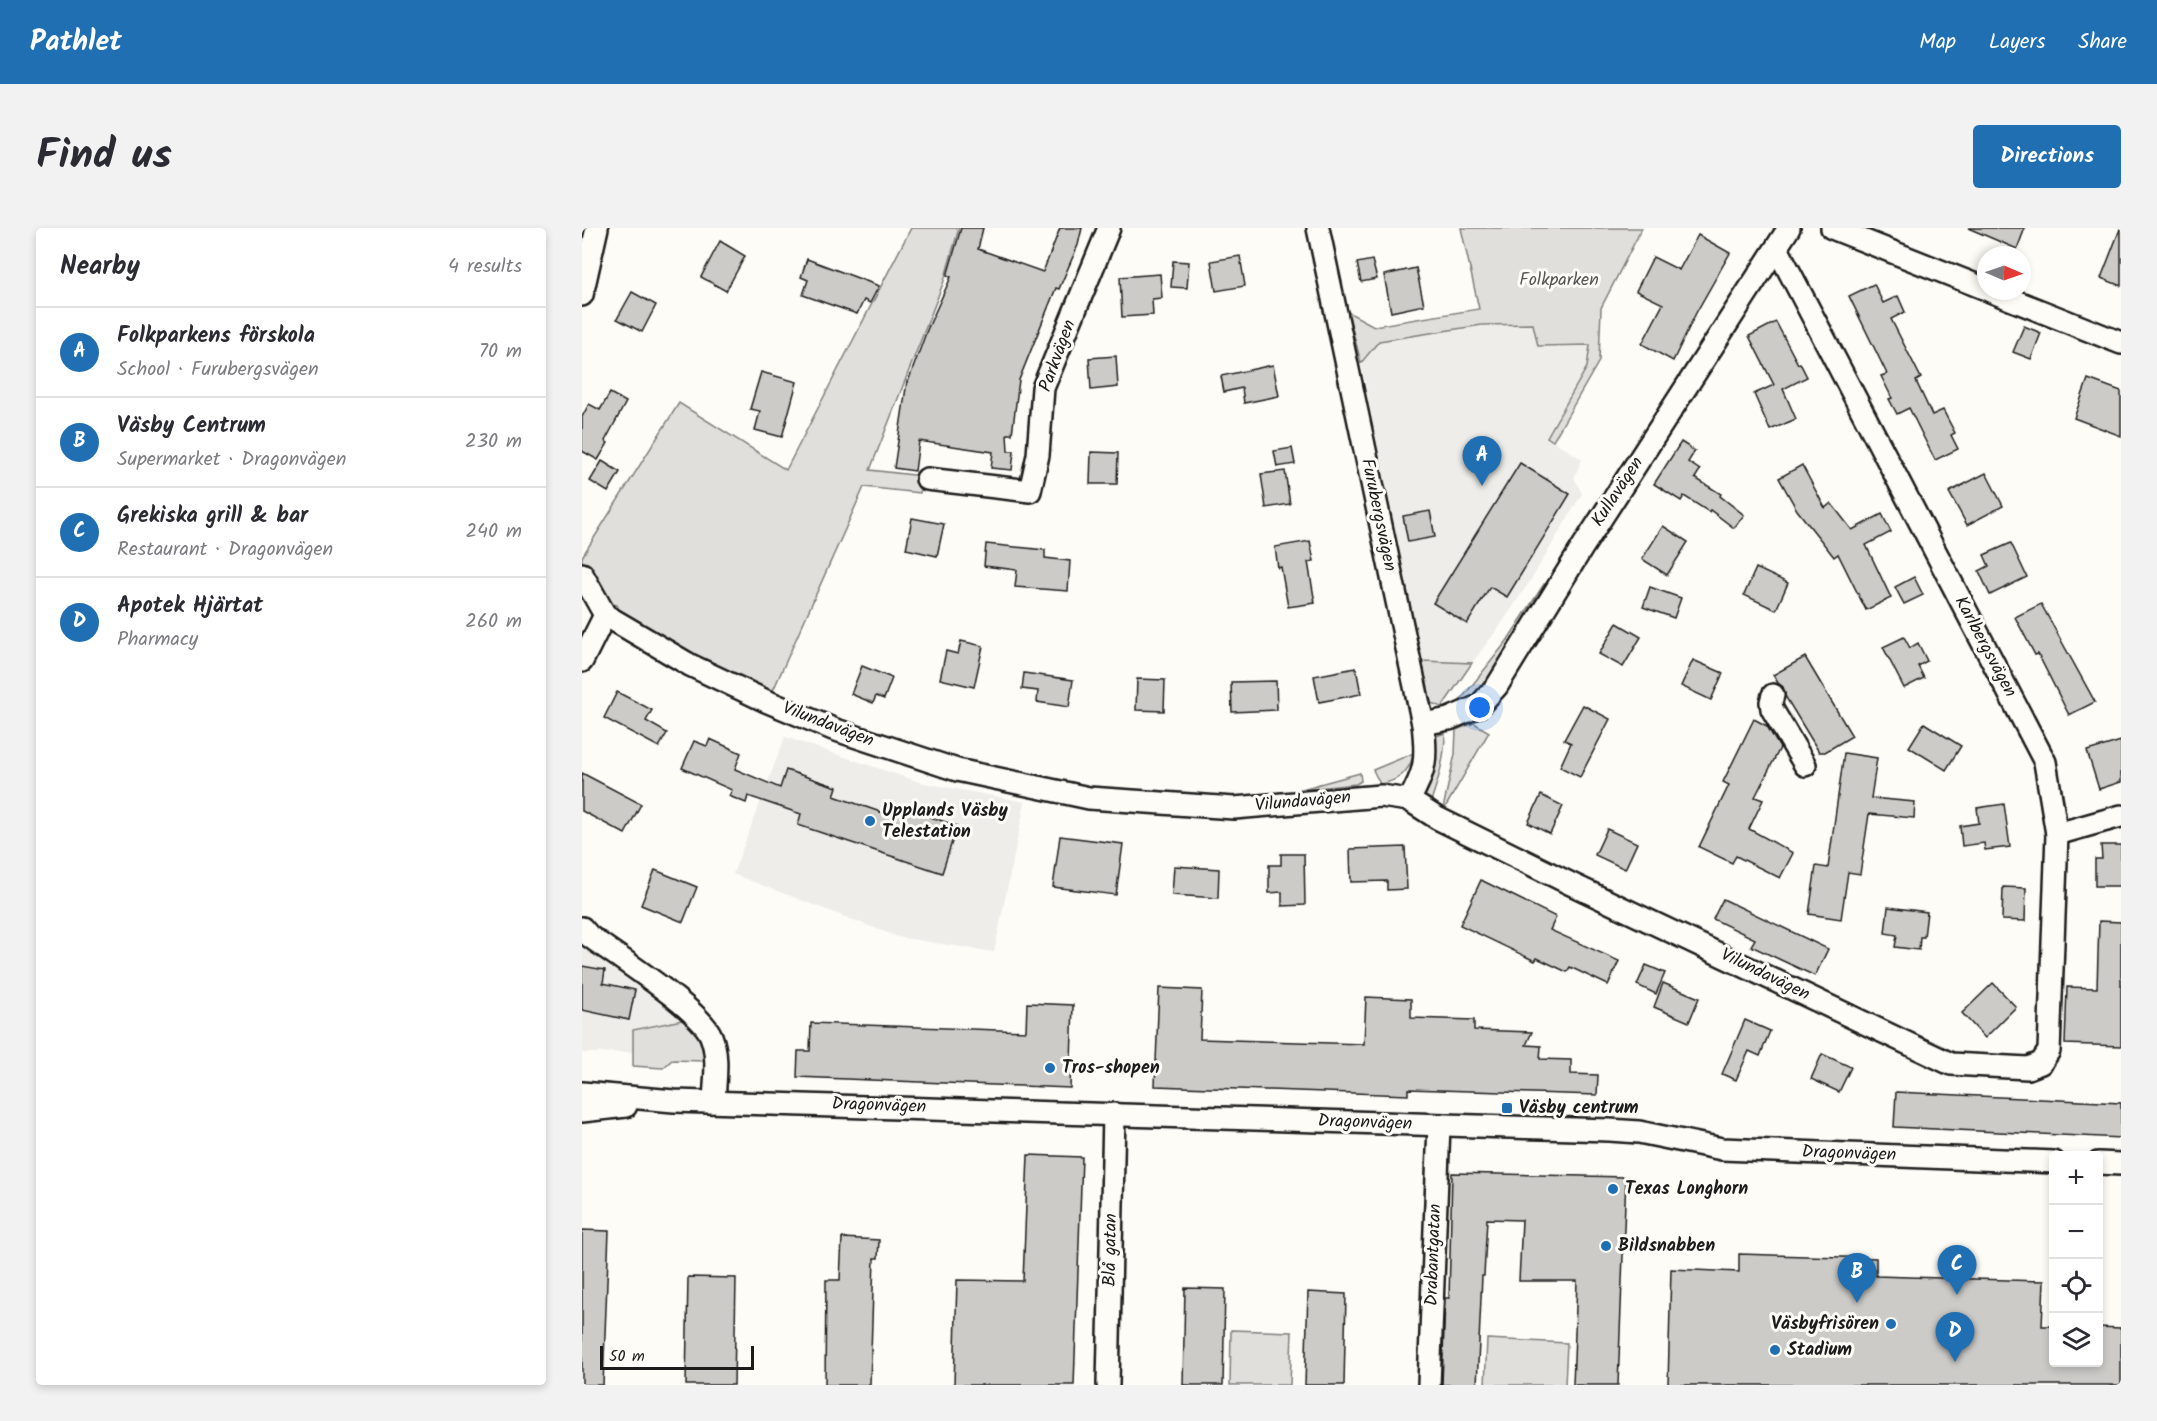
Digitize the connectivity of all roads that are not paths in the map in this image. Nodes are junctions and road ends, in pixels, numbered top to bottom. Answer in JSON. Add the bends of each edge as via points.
{"nodes":[{"id":1,"x":597,"y":228,"type":"edge"},
{"id":2,"x":1109,"y":228,"type":"edge"},
{"id":3,"x":1318,"y":228,"type":"edge"},
{"id":4,"x":1789,"y":228,"type":"edge"},
{"id":5,"x":1832,"y":228,"type":"edge"},
{"id":6,"x":1777,"y":248,"type":"junction"},
{"id":7,"x":1977,"y":285,"type":"edge"},
{"id":8,"x":582,"y":295,"type":"edge"},
{"id":9,"x":2013,"y":300,"type":"edge"},
{"id":10,"x":2121,"y":343,"type":"edge"},
{"id":11,"x":927,"y":479,"type":"dead end"},
{"id":12,"x":582,"y":574,"type":"edge"},
{"id":13,"x":605,"y":615,"type":"junction"},
{"id":14,"x":582,"y":661,"type":"edge"},
{"id":15,"x":1773,"y":695,"type":"dead end"},
{"id":16,"x":1423,"y":724,"type":"junction"},
{"id":17,"x":1805,"y":765,"type":"dead end"},
{"id":18,"x":1409,"y":800,"type":"junction"},
{"id":19,"x":2121,"y":816,"type":"edge"},
{"id":20,"x":2057,"y":834,"type":"junction"},
{"id":21,"x":582,"y":928,"type":"edge"},
{"id":22,"x":2028,"y":1068,"type":"joint"},
{"id":23,"x":582,"y":1093,"type":"edge"},
{"id":24,"x":674,"y":1101,"type":"junction"},
{"id":25,"x":714,"y":1101,"type":"junction"},
{"id":26,"x":582,"y":1111,"type":"edge"},
{"id":27,"x":1114,"y":1114,"type":"junction"},
{"id":28,"x":1439,"y":1125,"type":"junction"},
{"id":29,"x":2049,"y":1162,"type":"edge"},
{"id":30,"x":2103,"y":1163,"type":"edge"},
{"id":31,"x":2121,"y":1164,"type":"edge"},
{"id":32,"x":1108,"y":1385,"type":"edge"},
{"id":33,"x":1429,"y":1385,"type":"edge"}],
"edges":[{"from":1,"to":8,"type":"street"},
{"from":2,"to":11,"type":"street","name":"Parkvägen","via":[[1043,387],[1038,455],[1030,491]]},
{"from":3,"to":16,"type":"street","name":"Furubergsvägen"},
{"from":4,"to":6,"type":"street","name":"Kullavägen"},
{"from":5,"to":7,"type":"street"},
{"from":6,"to":16,"type":"street","name":"Kullavägen","via":[[1497,686],[1479,706]]},
{"from":6,"to":20,"type":"street","name":"Karlbergsvägen","via":[[2045,762]]},
{"from":9,"to":10,"type":"street"},
{"from":12,"to":13,"type":"street"},
{"from":13,"to":14,"type":"street"},
{"from":13,"to":18,"type":"street","name":"Vilundavägen","via":[[690,665],[766,701],[833,729],[957,770],[1089,798],[1234,808],[1381,796]]},
{"from":15,"to":17,"type":"street","via":[[1772,709]]},
{"from":16,"to":18,"type":"street","name":"Furubergsvägen","via":[[1426,753],[1421,779]]},
{"from":18,"to":22,"type":"street","name":"Vilundavägen","via":[[1437,818],[1569,883],[1950,1064]]},
{"from":19,"to":20,"type":"street"},
{"from":20,"to":22,"type":"street","name":"Karlbergsvägen","via":[[2049,1051],[2041,1063]]},
{"from":21,"to":25,"type":"street","via":[[668,993],[711,1034],[716,1052]]},
{"from":23,"to":24,"type":"street","name":"Dragonvägen"},
{"from":24,"to":25,"type":"street","name":"Dragonvägen"},
{"from":24,"to":26,"type":"street","name":"Dragonvägen"},
{"from":25,"to":27,"type":"street","name":"Dragonvägen"},
{"from":27,"to":28,"type":"street","name":"Dragonvägen"},
{"from":27,"to":32,"type":"street","name":"Blå gatan"},
{"from":28,"to":29,"type":"street","name":"Dragonvägen","via":[[1639,1132],[1722,1149]]},
{"from":28,"to":33,"type":"street","name":"Drabantgatan"},
{"from":30,"to":31,"type":"street"}]}
